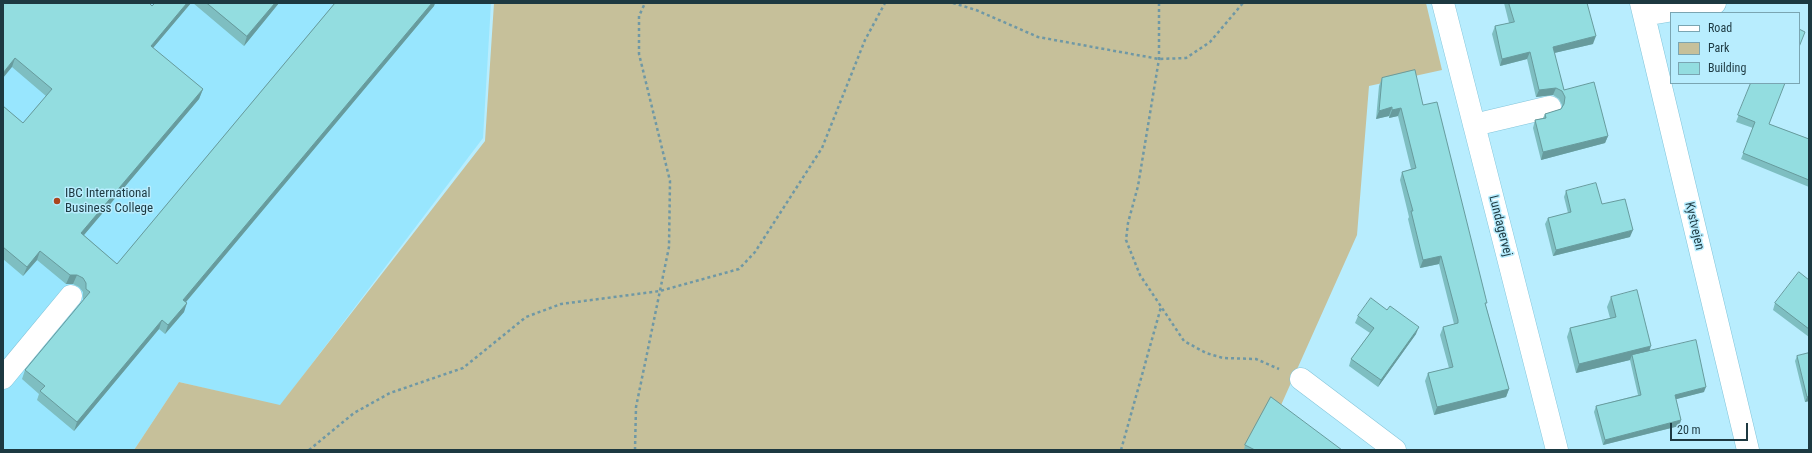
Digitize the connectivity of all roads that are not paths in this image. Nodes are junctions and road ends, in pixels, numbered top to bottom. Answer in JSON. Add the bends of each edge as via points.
{"nodes":[{"id":1,"x":1443,"y":3,"type":"edge"},
{"id":2,"x":1715,"y":3,"type":"edge"},
{"id":3,"x":1642,"y":9,"type":"edge"},
{"id":4,"x":1550,"y":107,"type":"dead end"},
{"id":5,"x":1474,"y":125,"type":"junction"},
{"id":6,"x":71,"y":296,"type":"dead end"},
{"id":7,"x":3,"y":378,"type":"edge"},
{"id":8,"x":1301,"y":379,"type":"road end"},
{"id":9,"x":1395,"y":450,"type":"edge"},
{"id":10,"x":1557,"y":450,"type":"edge"},
{"id":11,"x":1748,"y":450,"type":"edge"}],
"edges":[{"from":1,"to":5,"type":"street","name":"Lundagervej"},
{"from":2,"to":3,"type":"street"},
{"from":3,"to":11,"type":"street","name":"Kystvejen"},
{"from":4,"to":5,"type":"street"},
{"from":5,"to":10,"type":"street","name":"Lundagervej"},
{"from":6,"to":7,"type":"street"},
{"from":8,"to":9,"type":"street"}]}
